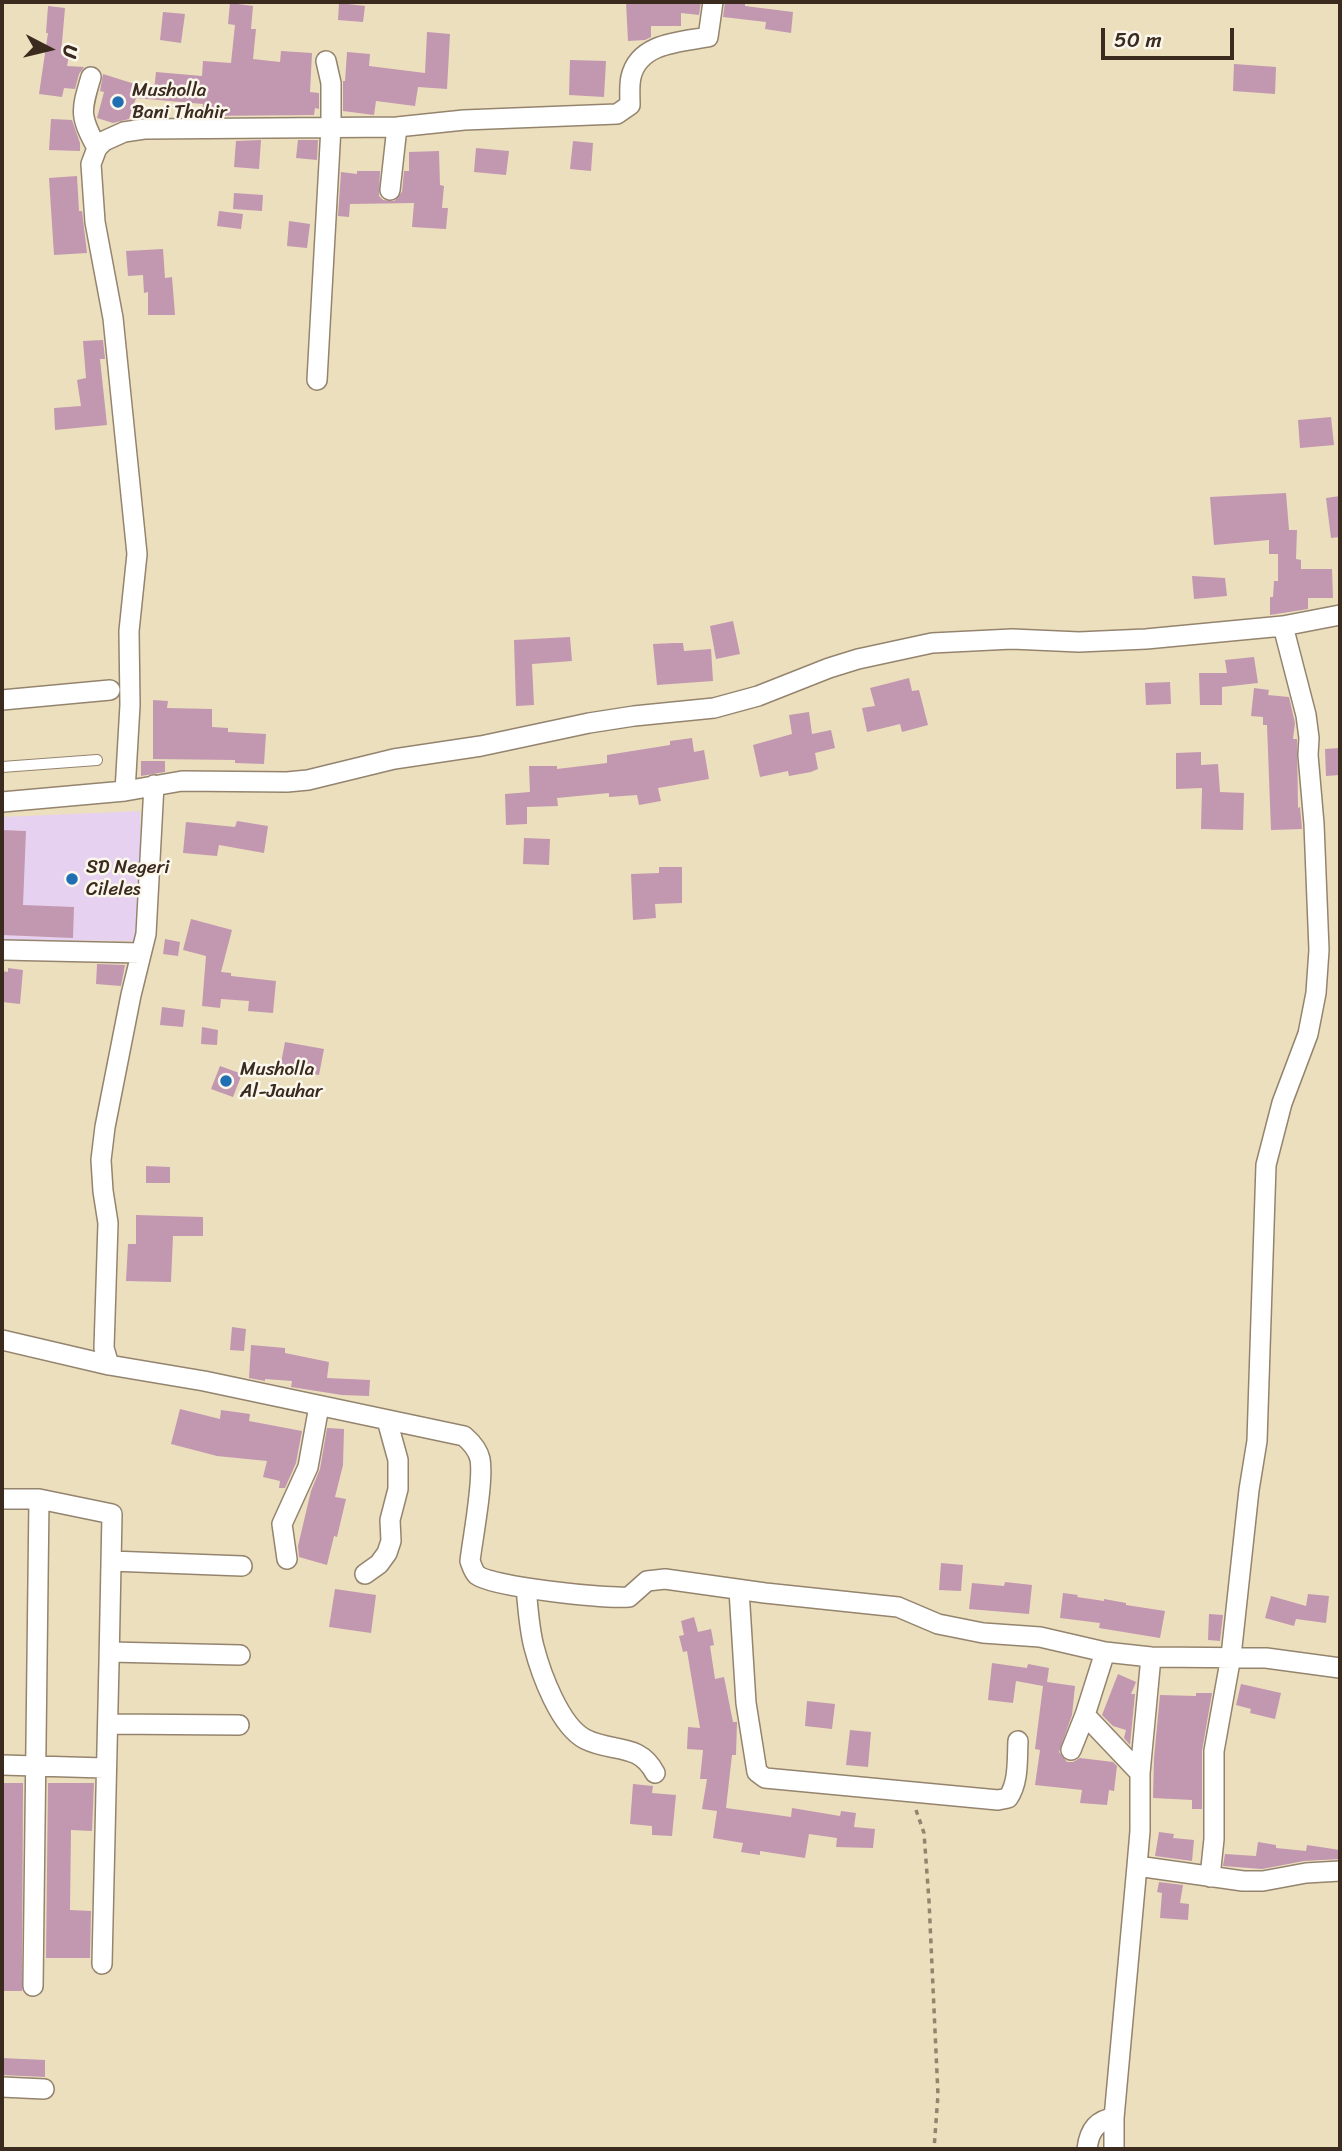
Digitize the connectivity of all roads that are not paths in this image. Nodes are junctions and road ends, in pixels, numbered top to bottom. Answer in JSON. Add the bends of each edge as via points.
{"nodes":[{"id":1,"x":713,"y":2,"type":"edge"},
{"id":2,"x":326,"y":61,"type":"dead end"},
{"id":3,"x":91,"y":77,"type":"dead end"},
{"id":4,"x":331,"y":127,"type":"junction"},
{"id":5,"x":397,"y":127,"type":"junction"},
{"id":6,"x":97,"y":148,"type":"junction"},
{"id":7,"x":390,"y":190,"type":"dead end"},
{"id":8,"x":317,"y":380,"type":"dead end"},
{"id":9,"x":1340,"y":615,"type":"edge"},
{"id":10,"x":1283,"y":626,"type":"junction"},
{"id":11,"x":110,"y":690,"type":"dead end"},
{"id":12,"x":2,"y":700,"type":"edge"},
{"id":13,"x":97,"y":760,"type":"dead end"},
{"id":14,"x":2,"y":767,"type":"edge"},
{"id":15,"x":154,"y":785,"type":"junction"},
{"id":16,"x":125,"y":790,"type":"junction"},
{"id":17,"x":2,"y":802,"type":"edge"},
{"id":18,"x":2,"y":950,"type":"edge"},
{"id":19,"x":141,"y":953,"type":"junction"},
{"id":20,"x":2,"y":1340,"type":"edge"},
{"id":21,"x":109,"y":1365,"type":"junction"},
{"id":22,"x":319,"y":1406,"type":"junction"},
{"id":23,"x":387,"y":1420,"type":"junction"},
{"id":24,"x":2,"y":1499,"type":"edge"},
{"id":25,"x":39,"y":1499,"type":"junction"},
{"id":26,"x":287,"y":1559,"type":"dead end"},
{"id":27,"x":111,"y":1561,"type":"junction"},
{"id":28,"x":242,"y":1566,"type":"dead end"},
{"id":29,"x":365,"y":1574,"type":"dead end"},
{"id":30,"x":526,"y":1588,"type":"junction"},
{"id":31,"x":739,"y":1590,"type":"junction"},
{"id":32,"x":110,"y":1652,"type":"junction"},
{"id":33,"x":1105,"y":1652,"type":"junction"},
{"id":34,"x":240,"y":1655,"type":"dead end"},
{"id":35,"x":1231,"y":1656,"type":"junction"},
{"id":36,"x":1151,"y":1657,"type":"junction"},
{"id":37,"x":1340,"y":1668,"type":"edge"},
{"id":38,"x":1085,"y":1715,"type":"junction"},
{"id":39,"x":109,"y":1724,"type":"junction"},
{"id":40,"x":239,"y":1725,"type":"dead end"},
{"id":41,"x":1018,"y":1741,"type":"dead end"},
{"id":42,"x":1071,"y":1750,"type":"dead end"},
{"id":43,"x":2,"y":1765,"type":"edge"},
{"id":44,"x":35,"y":1766,"type":"junction"},
{"id":45,"x":104,"y":1768,"type":"junction"},
{"id":46,"x":655,"y":1773,"type":"dead end"},
{"id":47,"x":1140,"y":1773,"type":"junction"},
{"id":48,"x":1137,"y":1866,"type":"junction"},
{"id":49,"x":1340,"y":1871,"type":"edge"},
{"id":50,"x":1210,"y":1877,"type":"junction"},
{"id":51,"x":102,"y":1964,"type":"dead end"},
{"id":52,"x":33,"y":1986,"type":"dead end"},
{"id":53,"x":2,"y":2087,"type":"edge"},
{"id":54,"x":44,"y":2089,"type":"dead end"},
{"id":55,"x":1114,"y":2118,"type":"junction"},
{"id":56,"x":1087,"y":2149,"type":"edge"},
{"id":57,"x":1114,"y":2149,"type":"edge"}],
"edges":[{"from":1,"to":5,"type":"street","via":[[708,37],[650,50],[638,60],[630,78],[630,105],[617,114]]},
{"from":2,"to":4,"type":"street"},
{"from":3,"to":6,"type":"street","via":[[82,114]]},
{"from":4,"to":5,"type":"street"},
{"from":4,"to":6,"type":"street","via":[[144,129],[124,132]]},
{"from":4,"to":8,"type":"street"},
{"from":5,"to":7,"type":"street"},
{"from":6,"to":16,"type":"street","via":[[91,164],[95,222],[113,318],[137,554],[129,631]]},
{"from":9,"to":10,"type":"street"},
{"from":10,"to":15,"type":"street","via":[[1146,639],[932,642],[848,662],[713,708],[589,723],[308,780]]},
{"from":10,"to":35,"type":"street","via":[[1309,738],[1318,971],[1308,1034],[1266,1165],[1257,1441]]},
{"from":11,"to":12,"type":"street"},
{"from":13,"to":14,"type":"lane"},
{"from":15,"to":16,"type":"street"},
{"from":15,"to":19,"type":"street","via":[[146,934]]},
{"from":16,"to":17,"type":"street"},
{"from":18,"to":19,"type":"street"},
{"from":19,"to":21,"type":"street","via":[[101,1160],[108,1223],[104,1348]]},
{"from":20,"to":21,"type":"street"},
{"from":21,"to":22,"type":"street"},
{"from":22,"to":23,"type":"street"},
{"from":22,"to":26,"type":"street","via":[[308,1467],[282,1524]]},
{"from":23,"to":29,"type":"street","via":[[398,1460],[391,1541],[379,1564]]},
{"from":23,"to":30,"type":"street","via":[[464,1436],[471,1443],[480,1459],[470,1560],[473,1570],[479,1577]]},
{"from":24,"to":25,"type":"street"},
{"from":25,"to":27,"type":"street","via":[[112,1514]]},
{"from":25,"to":44,"type":"street"},
{"from":27,"to":28,"type":"street"},
{"from":27,"to":32,"type":"street"},
{"from":30,"to":31,"type":"street","via":[[629,1597],[648,1581],[665,1579]]},
{"from":30,"to":46,"type":"street","via":[[534,1647],[555,1703],[570,1728],[585,1739],[640,1754]]},
{"from":31,"to":33,"type":"street","via":[[898,1606],[938,1624],[1040,1637]]},
{"from":31,"to":41,"type":"street","via":[[746,1703],[757,1772],[765,1778],[975,1800],[1008,1798],[1017,1773]]},
{"from":32,"to":34,"type":"street"},
{"from":32,"to":39,"type":"street"},
{"from":33,"to":36,"type":"street"},
{"from":33,"to":38,"type":"street"},
{"from":35,"to":36,"type":"street"},
{"from":35,"to":37,"type":"street"},
{"from":35,"to":50,"type":"street","via":[[1214,1751]]},
{"from":36,"to":47,"type":"street"},
{"from":38,"to":42,"type":"street"},
{"from":38,"to":47,"type":"street"},
{"from":39,"to":40,"type":"street"},
{"from":39,"to":45,"type":"street"},
{"from":43,"to":44,"type":"street"},
{"from":44,"to":45,"type":"street"},
{"from":44,"to":52,"type":"street"},
{"from":45,"to":51,"type":"street"},
{"from":47,"to":48,"type":"street"},
{"from":48,"to":50,"type":"street"},
{"from":48,"to":55,"type":"street"},
{"from":49,"to":50,"type":"street","via":[[1263,1881]]},
{"from":53,"to":54,"type":"street"},
{"from":55,"to":56,"type":"street","via":[[1103,2119],[1094,2128]]},
{"from":55,"to":57,"type":"street"}]}
